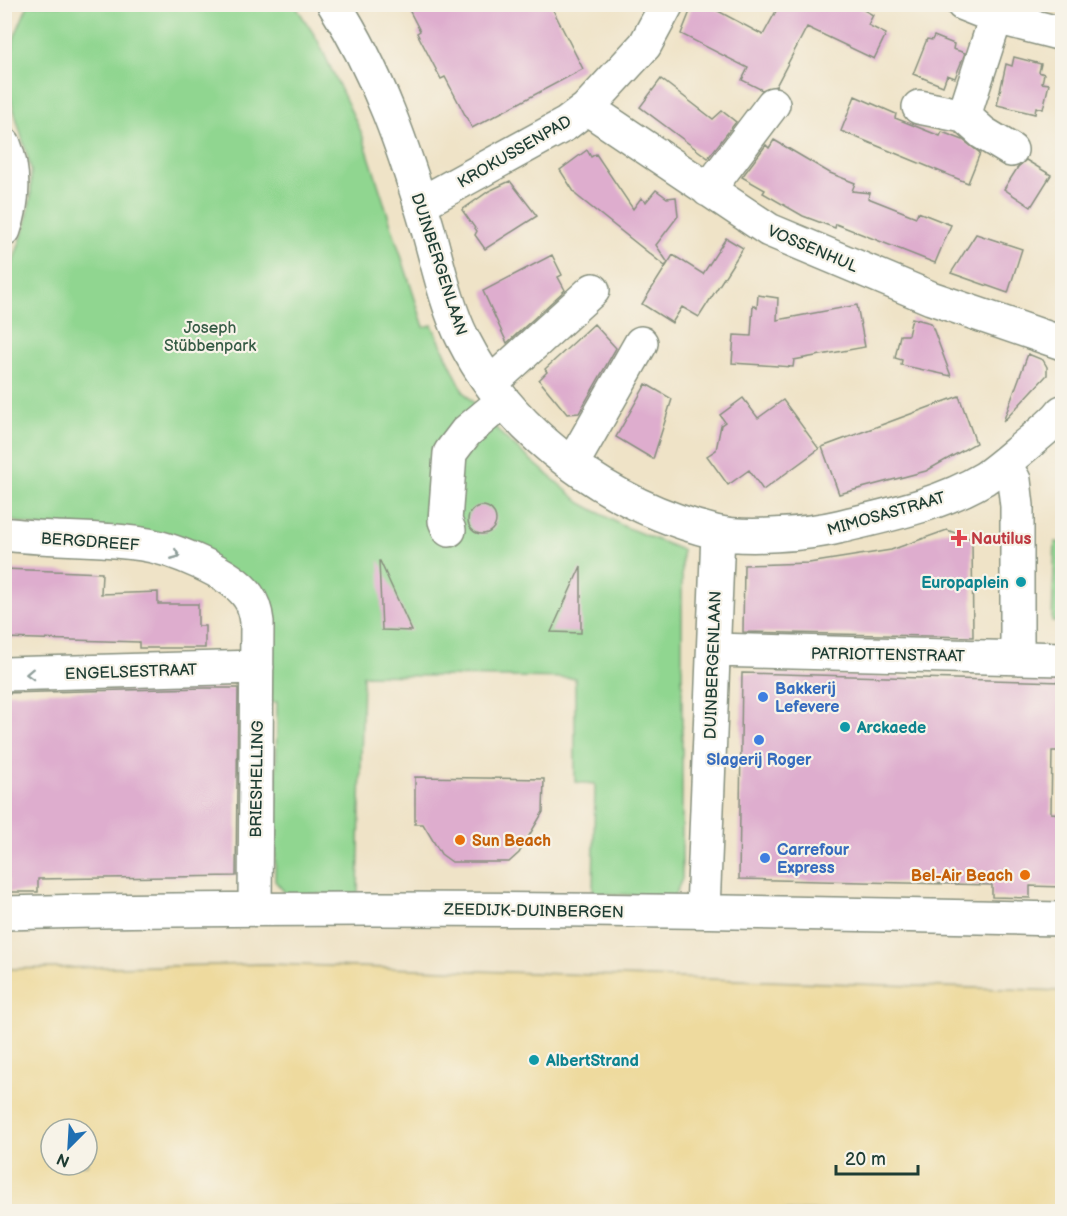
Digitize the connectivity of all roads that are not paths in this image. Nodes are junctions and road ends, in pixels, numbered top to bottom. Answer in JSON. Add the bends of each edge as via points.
{"nodes":[{"id":1,"x":334,"y":4,"type":"edge"},
{"id":2,"x":667,"y":4,"type":"edge"},
{"id":3,"x":963,"y":4,"type":"edge"},
{"id":4,"x":996,"y":17,"type":"junction"},
{"id":5,"x":1062,"y":34,"type":"edge"},
{"id":6,"x":772,"y":104,"type":"dead end"},
{"id":7,"x":920,"y":107,"type":"dead end"},
{"id":8,"x":587,"y":108,"type":"junction"},
{"id":9,"x":964,"y":116,"type":"junction"},
{"id":10,"x":4,"y":144,"type":"edge"},
{"id":11,"x":1011,"y":150,"type":"dead end"},
{"id":12,"x":708,"y":190,"type":"junction"},
{"id":13,"x":420,"y":204,"type":"junction"},
{"id":14,"x":4,"y":230,"type":"edge"},
{"id":15,"x":593,"y":290,"type":"dead end"},
{"id":16,"x":642,"y":343,"type":"dead end"},
{"id":17,"x":1062,"y":343,"type":"edge"},
{"id":18,"x":497,"y":392,"type":"junction"},
{"id":19,"x":1062,"y":412,"type":"edge"},
{"id":20,"x":572,"y":464,"type":"junction"},
{"id":21,"x":1004,"y":464,"type":"junction"},
{"id":22,"x":449,"y":530,"type":"dead end"},
{"id":23,"x":718,"y":533,"type":"junction"},
{"id":24,"x":4,"y":534,"type":"edge"},
{"id":25,"x":714,"y":650,"type":"junction"},
{"id":26,"x":1017,"y":657,"type":"junction"},
{"id":27,"x":257,"y":659,"type":"junction"},
{"id":28,"x":1062,"y":659,"type":"edge"},
{"id":29,"x":4,"y":674,"type":"edge"},
{"id":30,"x":255,"y":907,"type":"junction"},
{"id":31,"x":704,"y":910,"type":"junction"},
{"id":32,"x":4,"y":913,"type":"edge"},
{"id":33,"x":1062,"y":919,"type":"edge"}],
"edges":[{"from":1,"to":13,"type":"street","name":"DUINBERGENLAAN","via":[[373,71]]},
{"from":2,"to":8,"type":"street","name":"KROKUSSENPAD","via":[[645,45]]},
{"from":3,"to":4,"type":"street"},
{"from":4,"to":5,"type":"street"},
{"from":4,"to":9,"type":"street"},
{"from":6,"to":12,"type":"street"},
{"from":7,"to":9,"type":"street"},
{"from":8,"to":12,"type":"street","name":"VOSSENHUL"},
{"from":8,"to":13,"type":"street","name":"KROKUSSENPAD","via":[[566,124]]},
{"from":9,"to":11,"type":"street"},
{"from":10,"to":14,"type":"street","via":[[12,164]]},
{"from":12,"to":17,"type":"street","name":"VOSSENHUL","via":[[769,231],[931,298]]},
{"from":13,"to":18,"type":"street","name":"DUINBERGENLAAN","via":[[462,338]]},
{"from":15,"to":18,"type":"street"},
{"from":16,"to":20,"type":"street"},
{"from":18,"to":20,"type":"street","name":"DUINBERGENLAAN","via":[[536,436]]},
{"from":18,"to":22,"type":"street","via":[[450,453],[445,521]]},
{"from":19,"to":21,"type":"street","name":"MIMOSASTRAAT"},
{"from":20,"to":23,"type":"street","name":"DUINBERGENLAAN","via":[[657,513]]},
{"from":21,"to":23,"type":"street","name":"MIMOSASTRAAT","via":[[959,492],[931,503],[817,532]]},
{"from":21,"to":26,"type":"street","via":[[1014,480],[1017,506]]},
{"from":23,"to":25,"type":"street","name":"DUINBERGENLAAN"},
{"from":24,"to":27,"type":"street","name":"BERGDREEF","one_way":true,"via":[[143,544],[209,568],[237,584],[255,608]]},
{"from":25,"to":26,"type":"street","name":"PATRIOTTENSTRAAT"},
{"from":25,"to":31,"type":"street","name":"DUINBERGENLAAN"},
{"from":26,"to":28,"type":"street","name":"PATRIOTTENSTRAAT"},
{"from":27,"to":29,"type":"street","name":"ENGELSESTRAAT","one_way":true},
{"from":27,"to":30,"type":"street","name":"BRIESHELLING"},
{"from":30,"to":31,"type":"street","name":"ZEEDIJK-DUINBERGEN"},
{"from":30,"to":32,"type":"street","name":"ZEEDIJK-DUINBERGEN"},
{"from":31,"to":33,"type":"street","name":"ZEEDIJK-DUINBERGEN"}]}
